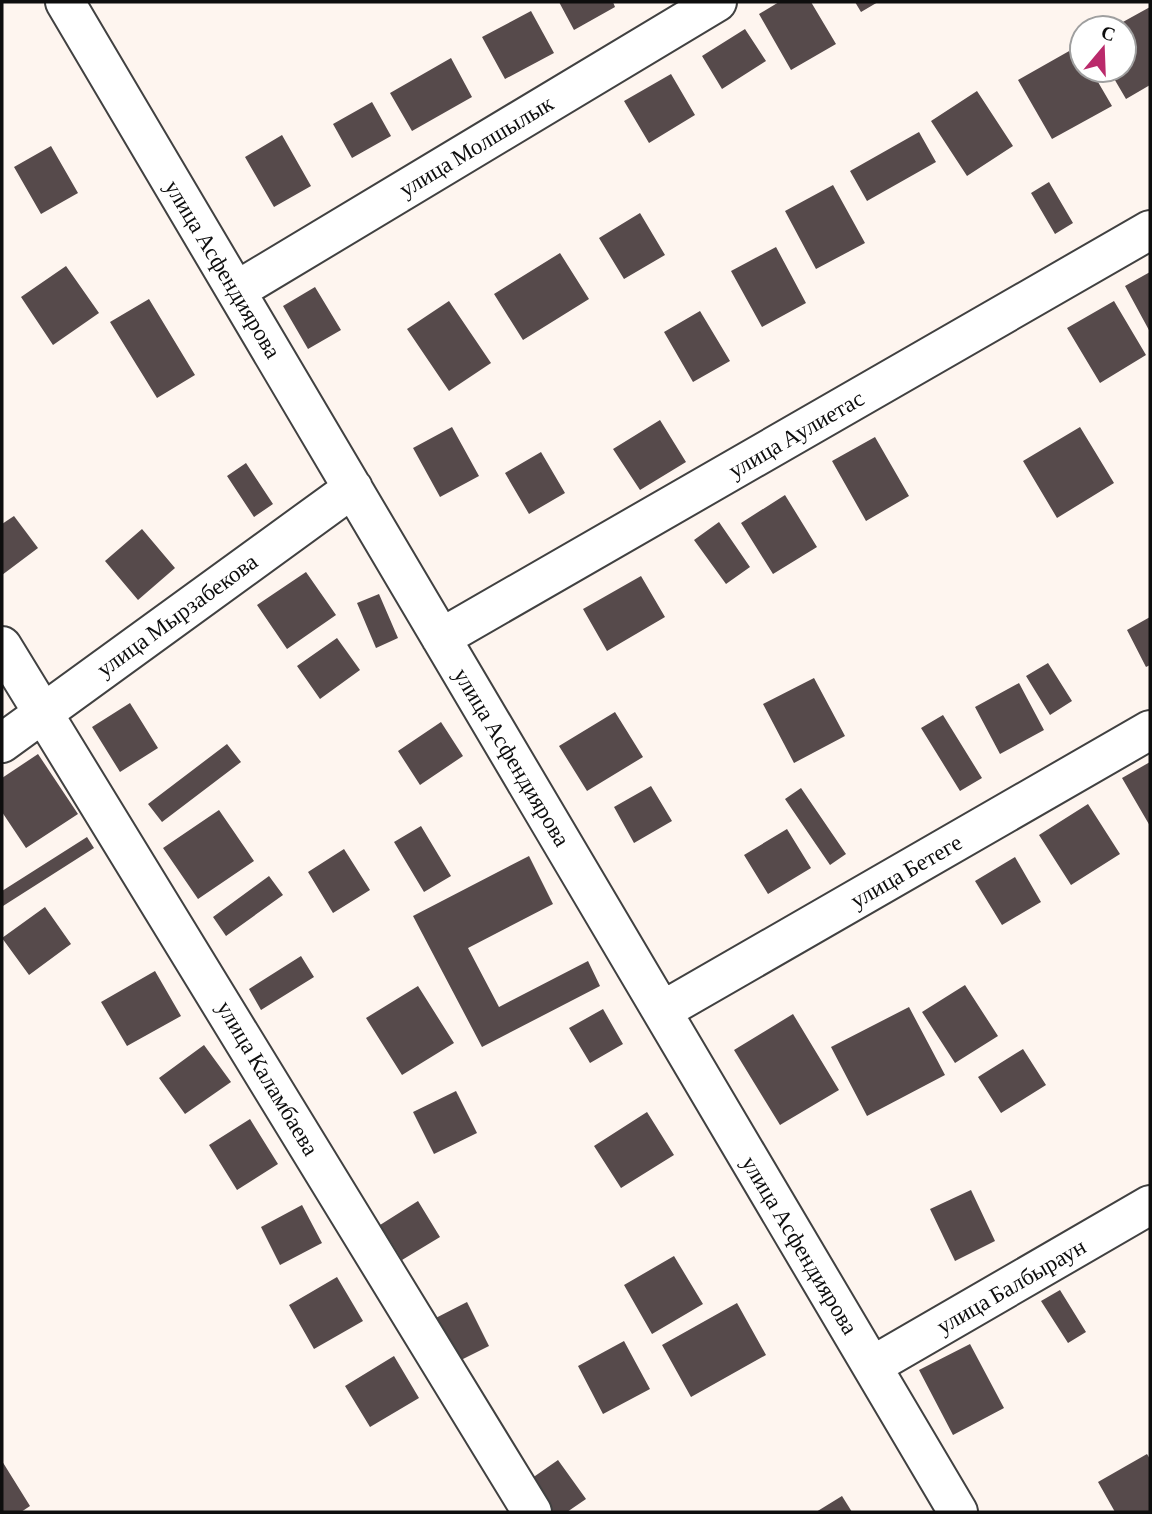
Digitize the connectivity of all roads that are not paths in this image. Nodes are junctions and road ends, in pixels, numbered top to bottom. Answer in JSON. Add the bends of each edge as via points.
{"nodes":[{"id":1,"x":65,"y":2,"type":"edge"},
{"id":2,"x":716,"y":2,"type":"edge"},
{"id":3,"x":1150,"y":230,"type":"edge"},
{"id":4,"x":236,"y":291,"type":"junction"},
{"id":5,"x":353,"y":488,"type":"junction"},
{"id":6,"x":441,"y":638,"type":"junction"},
{"id":7,"x":2,"y":646,"type":"edge"},
{"id":8,"x":42,"y":711,"type":"junction"},
{"id":9,"x":1150,"y":730,"type":"edge"},
{"id":10,"x":2,"y":743,"type":"edge"},
{"id":11,"x":662,"y":1011,"type":"junction"},
{"id":12,"x":1150,"y":1205,"type":"edge"},
{"id":13,"x":872,"y":1366,"type":"junction"},
{"id":14,"x":532,"y":1512,"type":"edge"},
{"id":15,"x":958,"y":1512,"type":"edge"}],
"edges":[{"from":1,"to":4,"type":"street","name":"улица Асфендиярова"},
{"from":2,"to":4,"type":"street","name":"улица Молшылык"},
{"from":3,"to":6,"type":"street","name":"улица Аулиетас"},
{"from":4,"to":5,"type":"street","name":"улица Асфендиярова"},
{"from":5,"to":6,"type":"street","name":"улица Асфендиярова"},
{"from":5,"to":8,"type":"street","name":"улица Мырзабекова"},
{"from":6,"to":11,"type":"street","name":"улица Асфендиярова"},
{"from":7,"to":8,"type":"street","name":"улица Каламбаева"},
{"from":8,"to":10,"type":"street","name":"улица Мырзабекова"},
{"from":8,"to":14,"type":"street","name":"улица Каламбаева"},
{"from":9,"to":11,"type":"street","name":"улица Бетеге"},
{"from":11,"to":13,"type":"street","name":"улица Асфендиярова"},
{"from":12,"to":13,"type":"street","name":"улица Балбыраун"},
{"from":13,"to":15,"type":"street","name":"улица Асфендиярова"}]}
